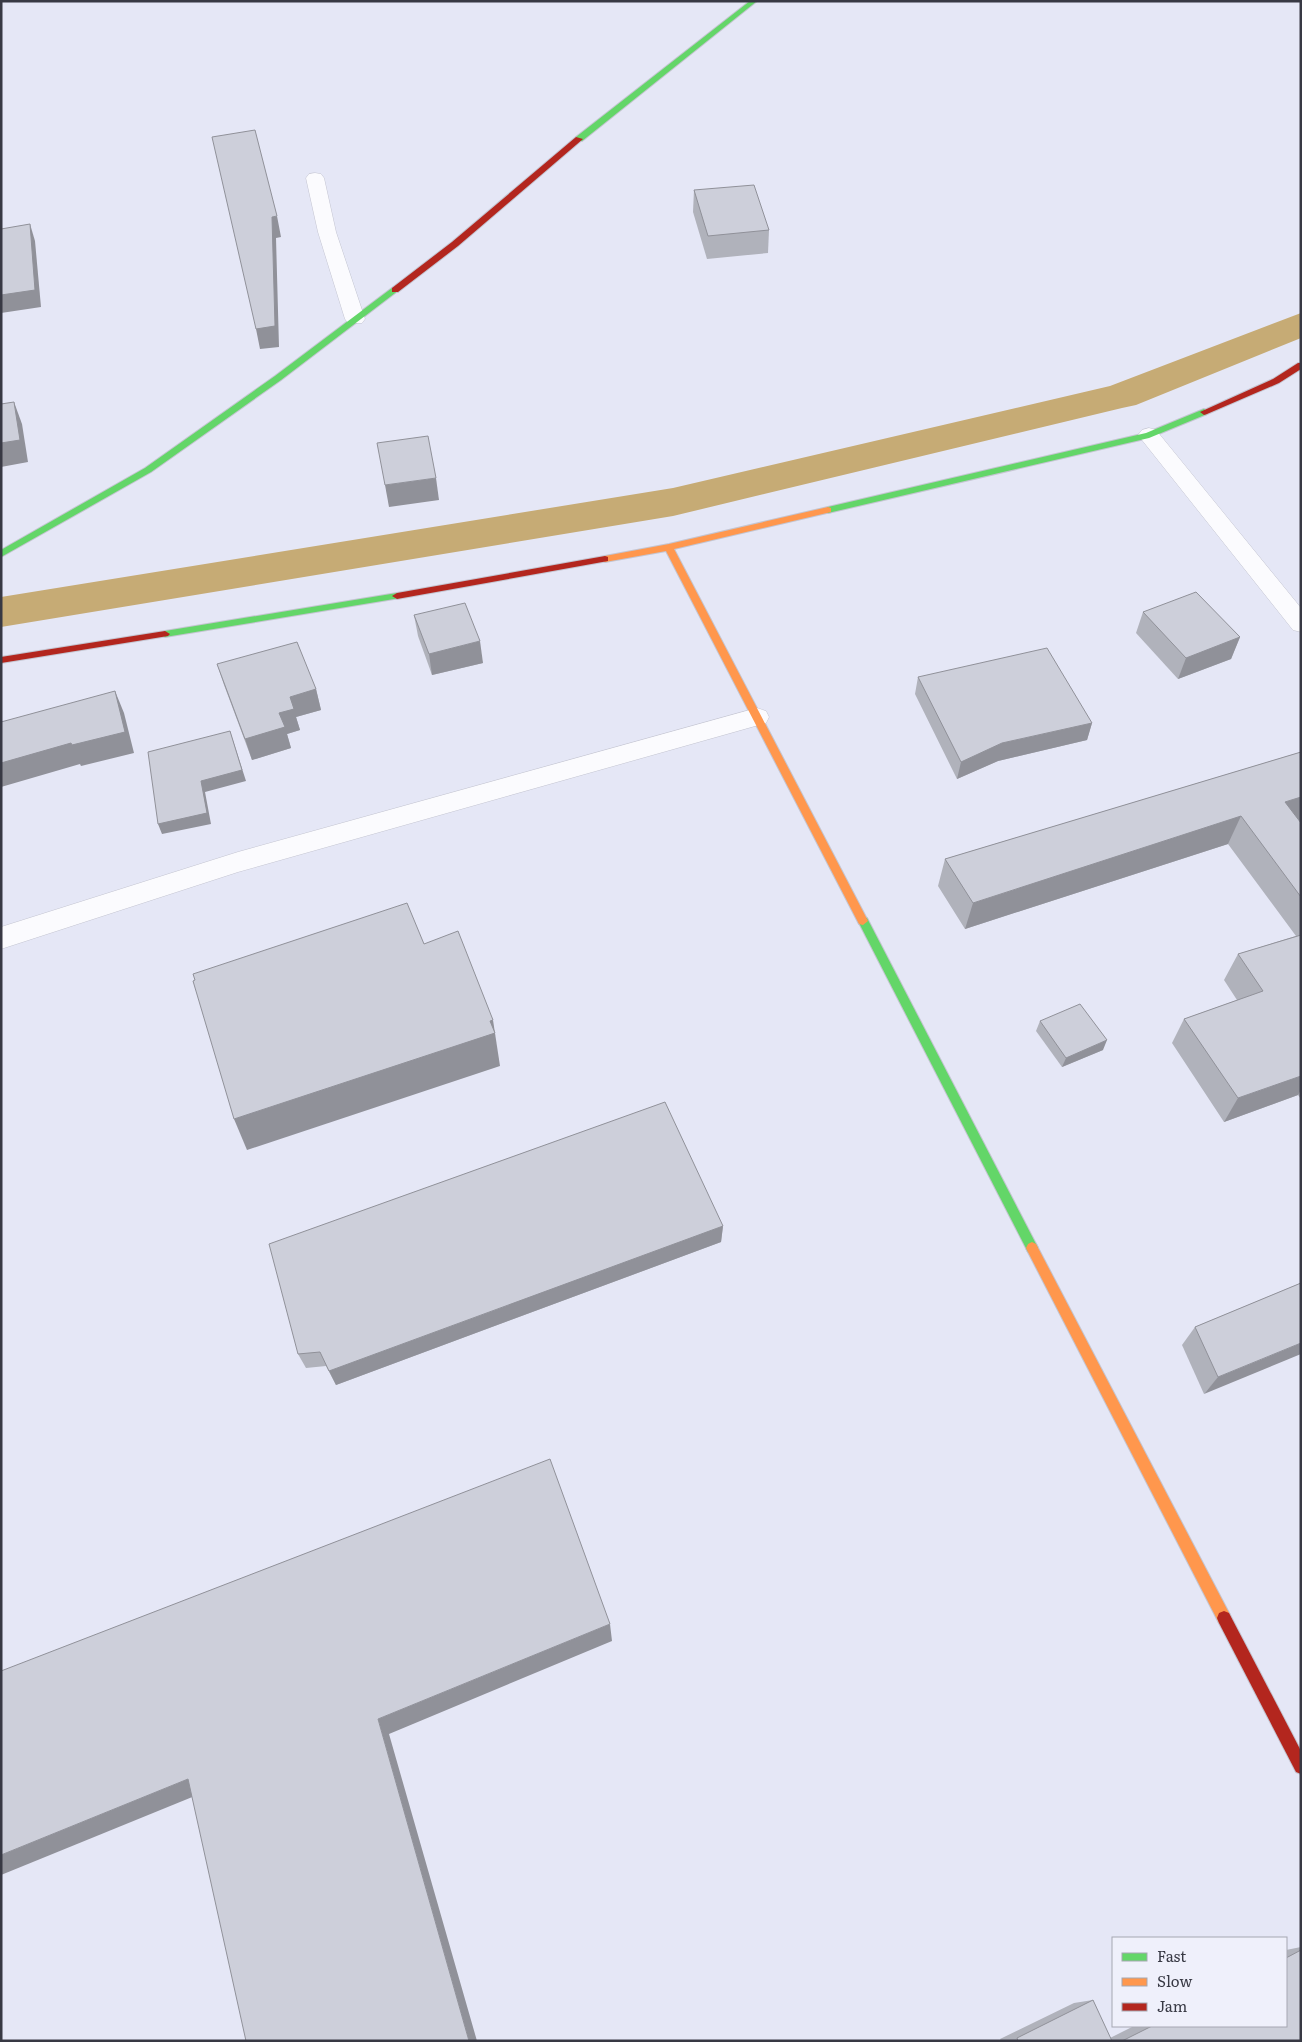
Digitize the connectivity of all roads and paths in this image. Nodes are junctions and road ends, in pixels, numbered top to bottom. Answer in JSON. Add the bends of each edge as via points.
{"nodes":[{"id":1,"x":754,"y":1,"type":"edge"},
{"id":2,"x":315,"y":178,"type":"dead end"},
{"id":3,"x":355,"y":319,"type":"junction"},
{"id":4,"x":1301,"y":366,"type":"edge"},
{"id":5,"x":1149,"y":435,"type":"junction"},
{"id":6,"x":669,"y":547,"type":"junction"},
{"id":7,"x":1,"y":554,"type":"edge"},
{"id":8,"x":1301,"y":624,"type":"edge"},
{"id":9,"x":1,"y":660,"type":"edge"},
{"id":10,"x":757,"y":717,"type":"junction"},
{"id":11,"x":1,"y":938,"type":"edge"},
{"id":12,"x":1301,"y":1767,"type":"edge"}],
"edges":[{"from":1,"to":3,"type":"street","via":[[546,165],[455,244]]},
{"from":2,"to":3,"type":"street","via":[[327,232]]},
{"from":3,"to":7,"type":"street","via":[[148,470]]},
{"from":4,"to":5,"type":"street","via":[[1276,381]]},
{"from":5,"to":6,"type":"street"},
{"from":5,"to":8,"type":"street"},
{"from":6,"to":9,"type":"street","via":[[485,582]]},
{"from":6,"to":10,"type":"street"},
{"from":10,"to":11,"type":"street","via":[[248,860]]},
{"from":10,"to":12,"type":"street"}]}
